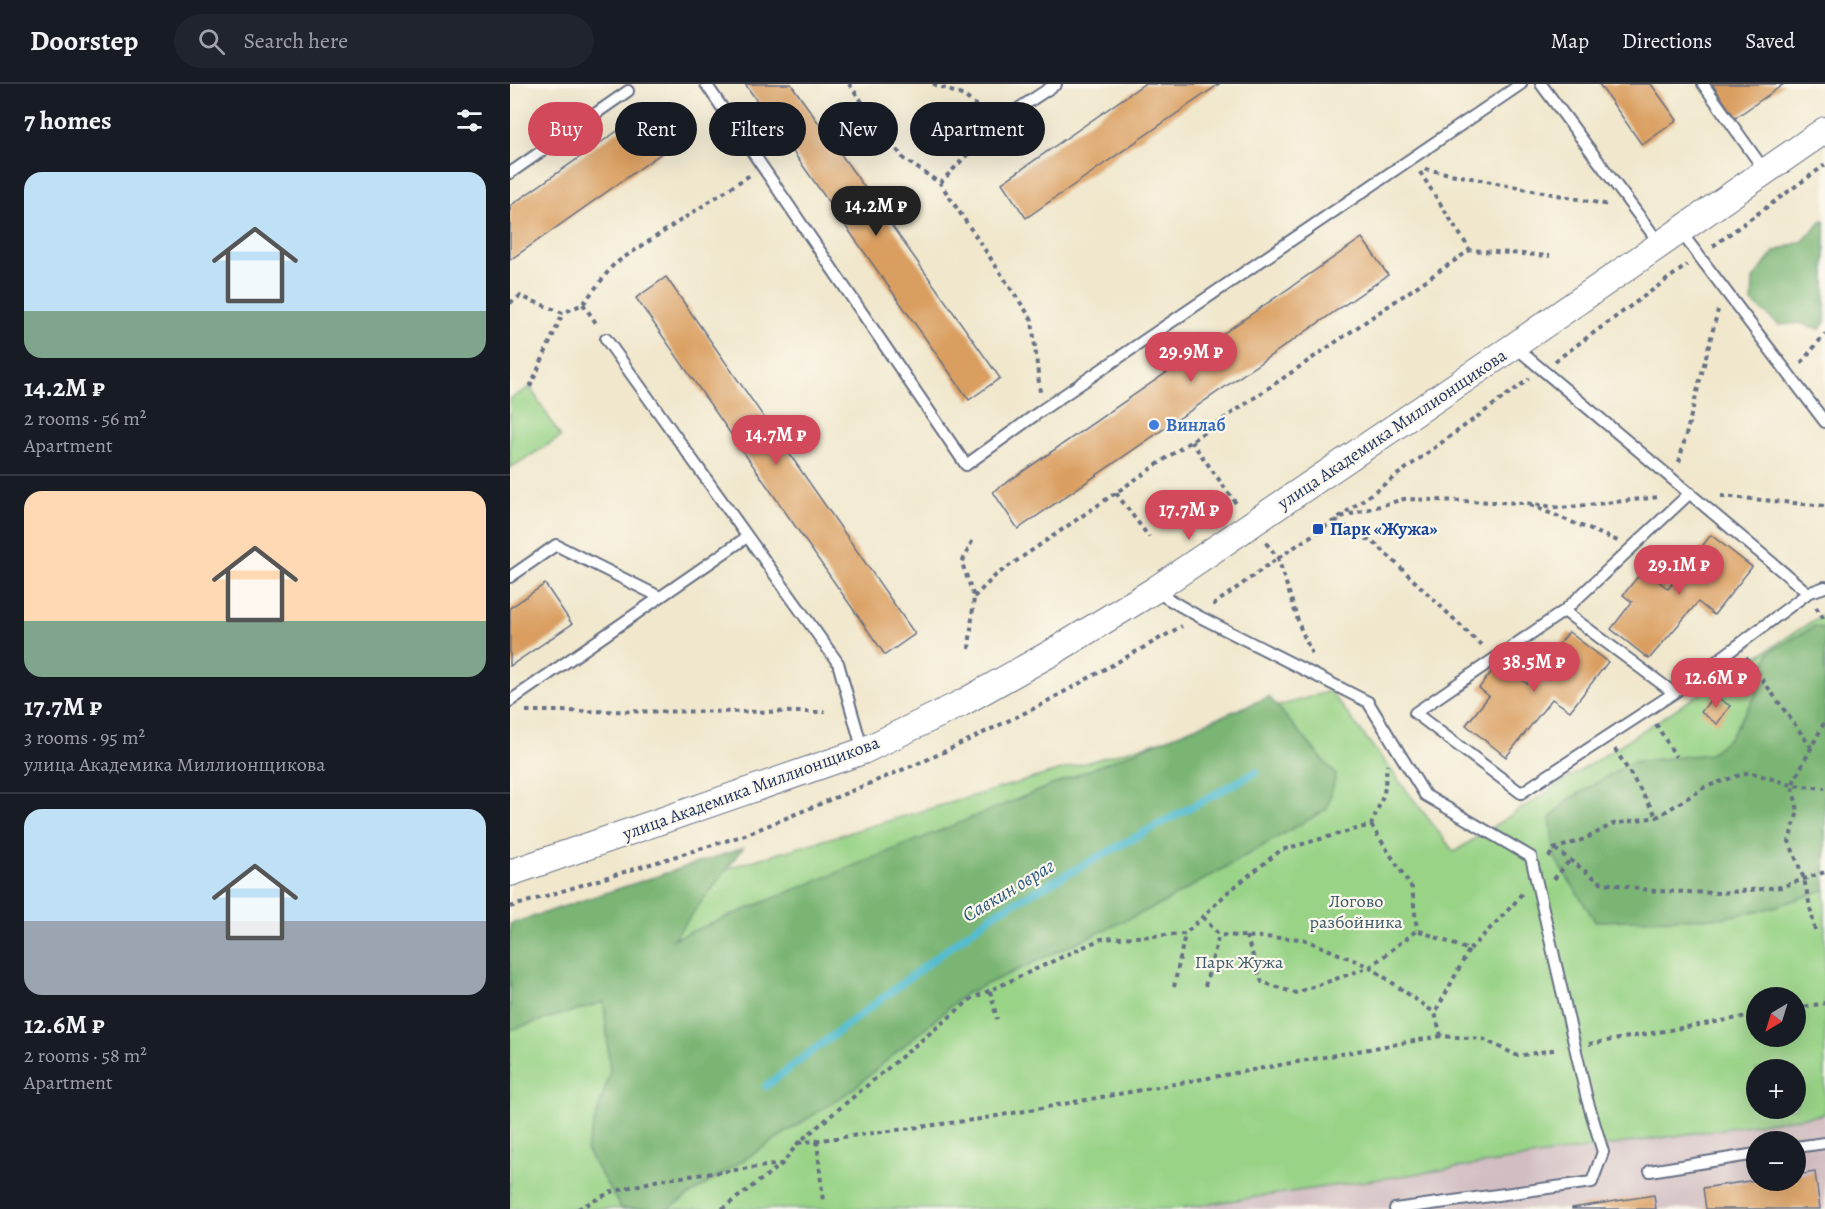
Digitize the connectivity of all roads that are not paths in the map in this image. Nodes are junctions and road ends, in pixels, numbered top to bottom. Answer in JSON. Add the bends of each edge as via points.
{"nodes":[{"id":1,"x":706,"y":84,"type":"edge"},
{"id":2,"x":1056,"y":84,"type":"edge"},
{"id":3,"x":1521,"y":84,"type":"edge"},
{"id":4,"x":1541,"y":84,"type":"edge"},
{"id":5,"x":1703,"y":84,"type":"edge"},
{"id":6,"x":628,"y":91,"type":"dead end"},
{"id":7,"x":1029,"y":102,"type":"edge"},
{"id":8,"x":1825,"y":130,"type":"edge"},
{"id":9,"x":1765,"y":171,"type":"junction"},
{"id":10,"x":510,"y":173,"type":"edge"},
{"id":11,"x":1670,"y":238,"type":"junction"},
{"id":12,"x":606,"y":339,"type":"road end"},
{"id":13,"x":1514,"y":346,"type":"junction"},
{"id":14,"x":1825,"y":422,"type":"edge"},
{"id":15,"x":1690,"y":494,"type":"junction"},
{"id":16,"x":747,"y":537,"type":"junction"},
{"id":17,"x":510,"y":577,"type":"edge"},
{"id":18,"x":1825,"y":587,"type":"edge"},
{"id":19,"x":1153,"y":591,"type":"junction"},
{"id":20,"x":1808,"y":593,"type":"junction"},
{"id":21,"x":660,"y":597,"type":"junction"},
{"id":22,"x":1564,"y":611,"type":"junction"},
{"id":23,"x":1674,"y":693,"type":"junction"},
{"id":24,"x":510,"y":701,"type":"edge"},
{"id":25,"x":863,"y":751,"type":"junction"},
{"id":26,"x":510,"y":873,"type":"edge"},
{"id":27,"x":1825,"y":1143,"type":"edge"},
{"id":28,"x":1806,"y":1146,"type":"edge"},
{"id":29,"x":1746,"y":1156,"type":"edge"},
{"id":30,"x":1650,"y":1171,"type":"dead end"},
{"id":31,"x":1395,"y":1209,"type":"edge"}],
"edges":[{"from":1,"to":3,"type":"lane","via":[[966,465]]},
{"from":2,"to":7,"type":"lane"},
{"from":4,"to":11,"type":"lane"},
{"from":5,"to":9,"type":"lane"},
{"from":6,"to":10,"type":"lane"},
{"from":8,"to":9,"type":"street","name":"улица Академика Миллионщикова"},
{"from":9,"to":11,"type":"street","name":"улица Академика Миллионщикова"},
{"from":11,"to":13,"type":"street","name":"улица Академика Миллионщикова"},
{"from":11,"to":14,"type":"lane","via":[[1698,257]]},
{"from":12,"to":16,"type":"lane"},
{"from":13,"to":15,"type":"lane"},
{"from":13,"to":19,"type":"street","name":"улица Академика Миллионщикова"},
{"from":15,"to":20,"type":"lane"},
{"from":15,"to":22,"type":"lane"},
{"from":16,"to":21,"type":"lane"},
{"from":16,"to":25,"type":"lane","via":[[838,663]]},
{"from":17,"to":21,"type":"lane","via":[[556,546]]},
{"from":18,"to":20,"type":"lane"},
{"from":19,"to":25,"type":"street","name":"улица Академика Миллионщикова","via":[[962,704]]},
{"from":19,"to":31,"type":"lane","via":[[1368,702],[1425,795],[1531,857],[1603,1152],[1592,1182]]},
{"from":20,"to":23,"type":"lane"},
{"from":21,"to":24,"type":"lane"},
{"from":22,"to":23,"type":"lane"},
{"from":22,"to":23,"type":"lane","via":[[1415,713],[1521,793]]},
{"from":25,"to":26,"type":"street","name":"улица Академика Миллионщикова"},
{"from":27,"to":28,"type":"lane"},
{"from":29,"to":30,"type":"lane"}]}
